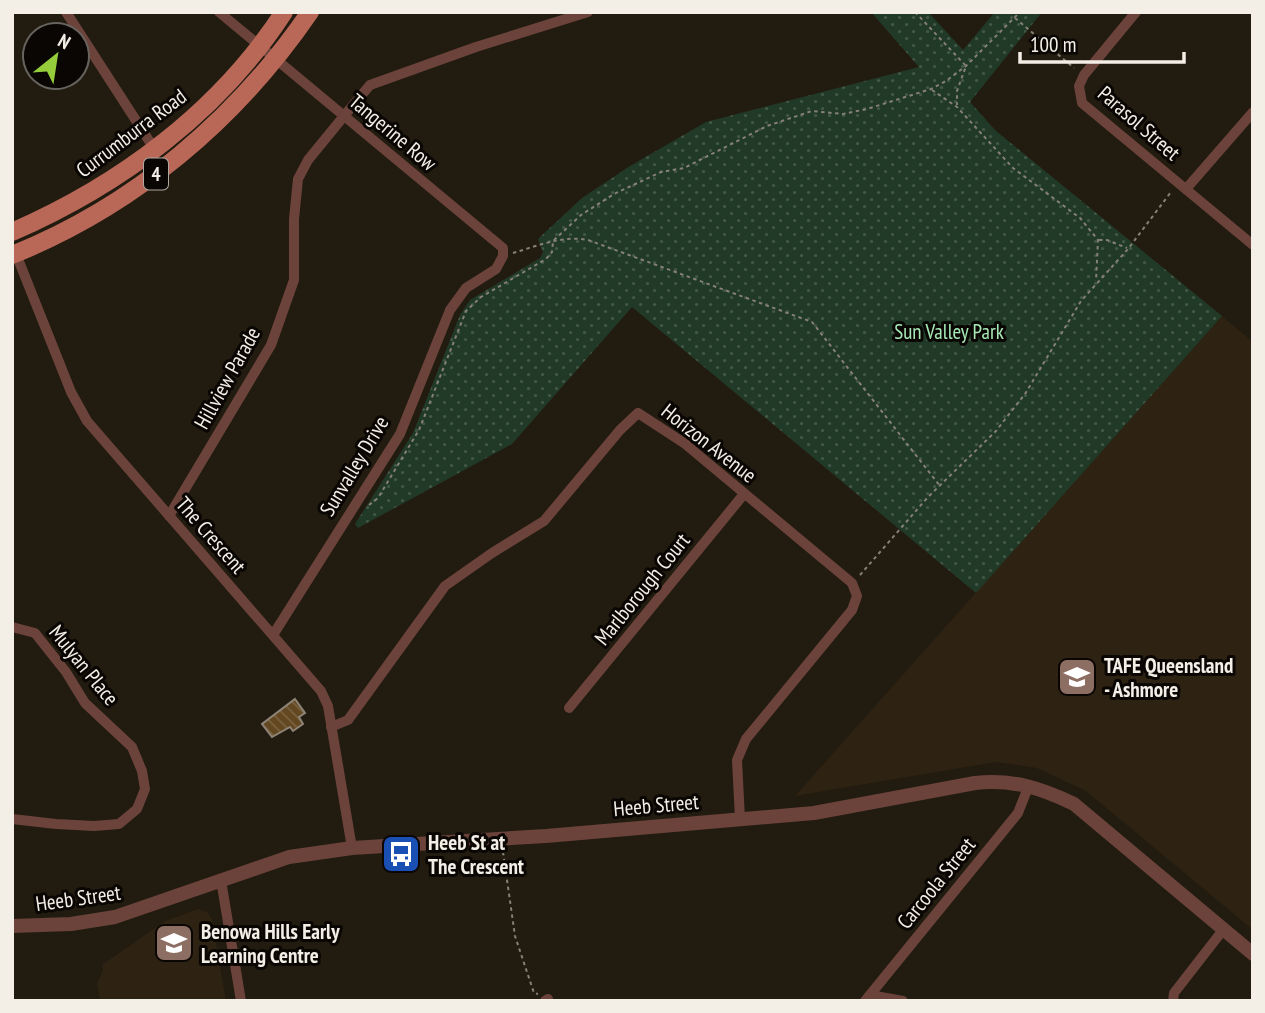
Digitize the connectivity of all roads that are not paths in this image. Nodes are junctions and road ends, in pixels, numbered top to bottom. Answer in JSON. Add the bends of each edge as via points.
{"nodes":[{"id":1,"x":66,"y":12,"type":"edge"},
{"id":2,"x":219,"y":12,"type":"edge"},
{"id":3,"x":284,"y":12,"type":"edge"},
{"id":4,"x":310,"y":12,"type":"edge"},
{"id":5,"x":588,"y":12,"type":"edge"},
{"id":6,"x":1136,"y":12,"type":"edge"},
{"id":7,"x":259,"y":47,"type":"junction"},
{"id":8,"x":275,"y":60,"type":"junction"},
{"id":9,"x":1253,"y":112,"type":"edge"},
{"id":10,"x":344,"y":116,"type":"junction"},
{"id":11,"x":155,"y":150,"type":"junction"},
{"id":12,"x":1182,"y":186,"type":"junction"},
{"id":13,"x":12,"y":232,"type":"edge"},
{"id":14,"x":1253,"y":245,"type":"edge"},
{"id":15,"x":503,"y":252,"type":"joint"},
{"id":16,"x":14,"y":254,"type":"edge"},
{"id":17,"x":744,"y":494,"type":"junction"},
{"id":18,"x":169,"y":516,"type":"junction"},
{"id":19,"x":12,"y":627,"type":"edge"},
{"id":20,"x":273,"y":635,"type":"junction"},
{"id":21,"x":569,"y":708,"type":"dead end"},
{"id":22,"x":331,"y":727,"type":"junction"},
{"id":23,"x":1028,"y":785,"type":"junction"},
{"id":24,"x":12,"y":819,"type":"edge"},
{"id":25,"x":740,"y":819,"type":"junction"},
{"id":26,"x":352,"y":848,"type":"junction"},
{"id":27,"x":221,"y":880,"type":"junction"},
{"id":28,"x":12,"y":926,"type":"edge"},
{"id":29,"x":1223,"y":930,"type":"junction"},
{"id":30,"x":1253,"y":954,"type":"edge"},
{"id":31,"x":868,"y":998,"type":"edge"},
{"id":32,"x":241,"y":1001,"type":"edge"},
{"id":33,"x":903,"y":1001,"type":"edge"},
{"id":34,"x":1173,"y":1001,"type":"edge"}],
"edges":[{"from":1,"to":11,"type":"street"},
{"from":2,"to":7,"type":"street","name":"Tangerine Row"},
{"from":3,"to":7,"type":"main road","name":"Currumburra Road","number":"4"},
{"from":4,"to":8,"type":"main road","number":"4"},
{"from":5,"to":10,"type":"street","name":"Hillview Parade","via":[[370,85]]},
{"from":6,"to":12,"type":"street","name":"Parasol Street","via":[[1084,75],[1079,86],[1082,103]]},
{"from":7,"to":8,"type":"street","name":"Tangerine Row"},
{"from":7,"to":11,"type":"main road","name":"Currumburra Road","number":"4","via":[[206,106]]},
{"from":8,"to":10,"type":"street","name":"Tangerine Row"},
{"from":8,"to":16,"type":"main road","number":"4","via":[[224,117],[163,169],[104,211]]},
{"from":9,"to":12,"type":"street"},
{"from":10,"to":15,"type":"street","name":"Tangerine Row"},
{"from":10,"to":18,"type":"street","name":"Hillview Parade","via":[[308,160],[299,179],[294,280],[271,345]]},
{"from":11,"to":13,"type":"main road","name":"Currumburra Road","number":"4","via":[[85,197]]},
{"from":12,"to":14,"type":"street","name":"Parasol Street"},
{"from":15,"to":20,"type":"street","name":"Sunvalley Drive","via":[[496,269],[466,288],[450,310],[400,434]]},
{"from":16,"to":18,"type":"street","name":"The Crescent","via":[[78,408]]},
{"from":17,"to":21,"type":"street","name":"Marlborough Court"},
{"from":17,"to":22,"type":"street","name":"Horizon Avenue","via":[[684,443],[638,413],[544,521],[445,586],[356,711]]},
{"from":17,"to":25,"type":"street","name":"Horizon Avenue","via":[[852,583],[858,596],[852,610],[746,739],[737,760]]},
{"from":18,"to":20,"type":"street","name":"The Crescent"},
{"from":19,"to":24,"type":"street","name":"Mulyan Place","via":[[35,634],[85,703],[132,747],[145,789],[137,808],[119,824]]},
{"from":20,"to":22,"type":"street","name":"The Crescent","via":[[321,691]]},
{"from":22,"to":26,"type":"street","name":"The Crescent"},
{"from":23,"to":25,"type":"street","name":"Heeb Street","via":[[998,780],[814,813]]},
{"from":23,"to":29,"type":"street","name":"Heeb Street","via":[[1074,804]]},
{"from":23,"to":31,"type":"street","name":"Carcoola Street","via":[[1018,813]]},
{"from":25,"to":26,"type":"street","name":"Heeb Street"},
{"from":26,"to":27,"type":"street","name":"Heeb Street","via":[[289,857]]},
{"from":27,"to":28,"type":"street","name":"Heeb Street","via":[[115,917]]},
{"from":27,"to":32,"type":"street"},
{"from":29,"to":30,"type":"street","name":"Heeb Street"},
{"from":29,"to":34,"type":"street","via":[[1174,993]]},
{"from":31,"to":33,"type":"street"}]}
